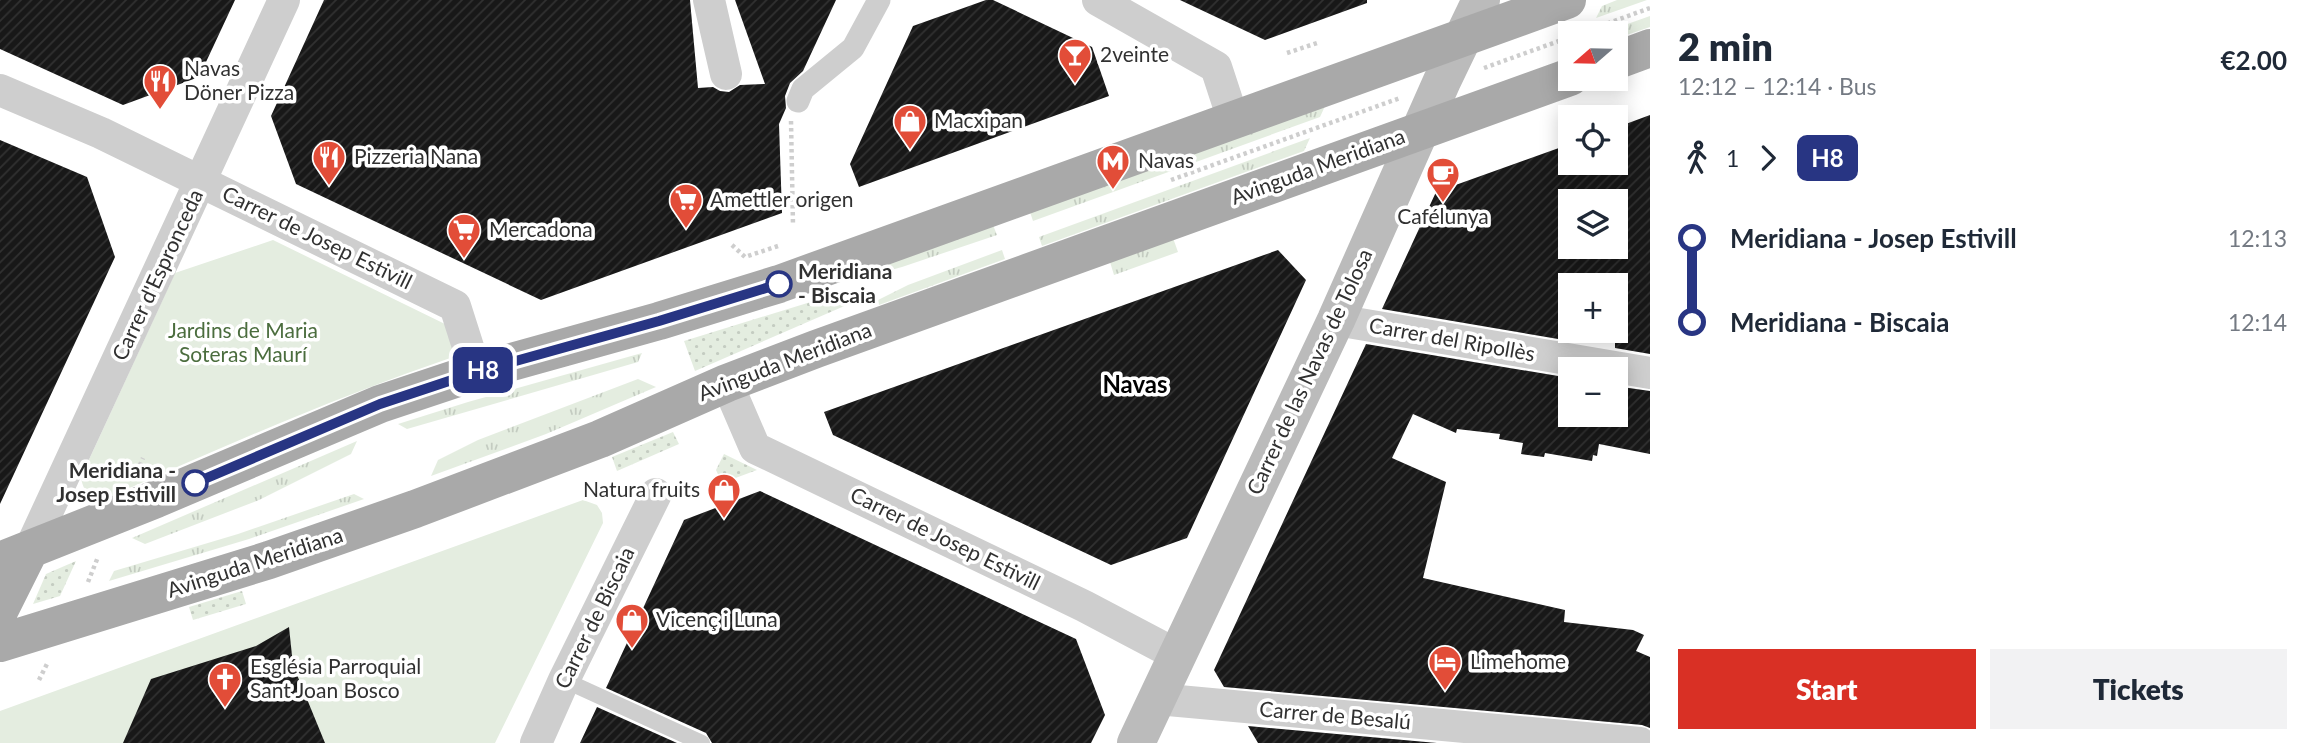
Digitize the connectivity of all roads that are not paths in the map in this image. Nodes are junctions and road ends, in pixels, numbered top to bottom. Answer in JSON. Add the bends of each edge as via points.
{"nodes":[{"id":1,"x":284,"y":0,"type":"edge"},
{"id":2,"x":709,"y":0,"type":"edge"},
{"id":3,"x":879,"y":0,"type":"edge"},
{"id":4,"x":1098,"y":0,"type":"edge"},
{"id":5,"x":1481,"y":0,"type":"edge"},
{"id":6,"x":1567,"y":0,"type":"edge"},
{"id":7,"x":1462,"y":37,"type":"junction"},
{"id":8,"x":1650,"y":48,"type":"edge"},
{"id":9,"x":1628,"y":56,"type":"edge"},
{"id":10,"x":726,"y":74,"type":"dead end"},
{"id":11,"x":1558,"y":81,"type":"edge"},
{"id":12,"x":0,"y":90,"type":"edge"},
{"id":13,"x":795,"y":109,"type":"road end"},
{"id":14,"x":1233,"y":120,"type":"junction"},
{"id":15,"x":1422,"y":130,"type":"junction"},
{"id":16,"x":201,"y":183,"type":"junction"},
{"id":17,"x":1336,"y":320,"type":"junction"},
{"id":18,"x":476,"y":372,"type":"junction"},
{"id":19,"x":1650,"y":373,"type":"edge"},
{"id":20,"x":731,"y":393,"type":"junction"},
{"id":21,"x":656,"y":494,"type":"dead end"},
{"id":22,"x":15,"y":555,"type":"edge"},
{"id":23,"x":0,"y":608,"type":"edge"},
{"id":24,"x":0,"y":643,"type":"edge"},
{"id":25,"x":1177,"y":655,"type":"junction"},
{"id":26,"x":564,"y":680,"type":"junction"},
{"id":27,"x":1157,"y":699,"type":"junction"},
{"id":28,"x":536,"y":743,"type":"edge"},
{"id":29,"x":702,"y":743,"type":"edge"},
{"id":30,"x":1136,"y":743,"type":"edge"},
{"id":31,"x":1640,"y":743,"type":"edge"}],
"edges":[{"from":1,"to":16,"type":"street","name":"Carrer d'Espronceda"},
{"from":2,"to":10,"type":"street"},
{"from":3,"to":13,"type":"street","via":[[853,48],[803,89]]},
{"from":4,"to":14,"type":"street","via":[[1216,67]]},
{"from":5,"to":7,"type":"main road","name":"Carrer de las Navas de Tolosa"},
{"from":6,"to":7,"type":"main road"},
{"from":7,"to":14,"type":"main road"},
{"from":7,"to":15,"type":"main road","name":"Carrer de las Navas de Tolosa"},
{"from":8,"to":9,"type":"main road"},
{"from":11,"to":15,"type":"main road","name":"Avinguda Meridiana"},
{"from":12,"to":16,"type":"street","name":"Carrer de Josep Estivill"},
{"from":14,"to":18,"type":"main road","via":[[779,284]]},
{"from":15,"to":17,"type":"main road","name":"Carrer de las Navas de Tolosa"},
{"from":15,"to":20,"type":"main road","name":"Avinguda Meridiana","via":[[1025,272]]},
{"from":16,"to":18,"type":"street","name":"Carrer de Josep Estivill","via":[[456,306]]},
{"from":16,"to":22,"type":"street","name":"Carrer d'Espronceda"},
{"from":17,"to":19,"type":"street","name":"Carrer del Ripollès"},
{"from":17,"to":25,"type":"main road","name":"Carrer de las Navas de Tolosa"},
{"from":18,"to":22,"type":"main road","via":[[380,404]]},
{"from":20,"to":24,"type":"main road","name":"Avinguda Meridiana","via":[[269,560]]},
{"from":20,"to":25,"type":"street","name":"Carrer de Josep Estivill","via":[[755,448]]},
{"from":21,"to":26,"type":"street","name":"Carrer de Biscaia"},
{"from":22,"to":23,"type":"main road"},
{"from":25,"to":27,"type":"main road","name":"Carrer de las Navas de Tolosa"},
{"from":26,"to":28,"type":"street","name":"Carrer de Biscaia"},
{"from":26,"to":29,"type":"lane"},
{"from":27,"to":30,"type":"main road","name":"Carrer de las Navas de Tolosa"},
{"from":27,"to":31,"type":"street","name":"Carrer de Besalú"}]}
